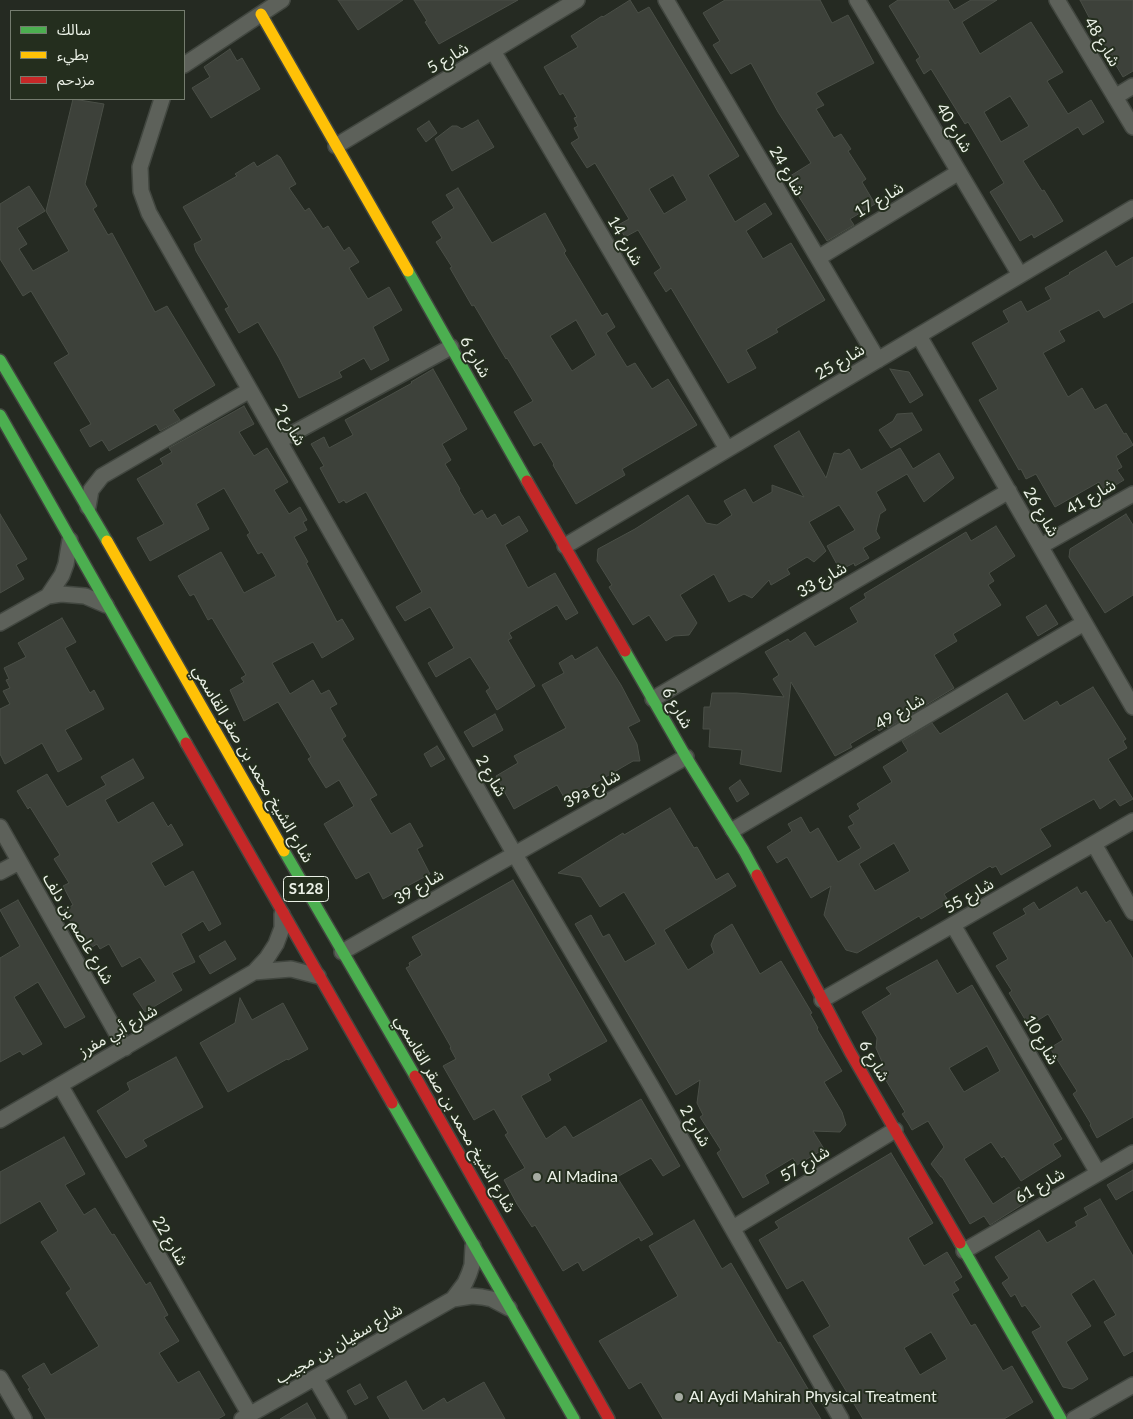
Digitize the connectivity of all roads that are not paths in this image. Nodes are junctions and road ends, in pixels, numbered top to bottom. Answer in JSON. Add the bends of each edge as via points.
{"nodes":[{"id":1,"x":282,"y":0,"type":"edge"},
{"id":2,"x":577,"y":0,"type":"edge"},
{"id":3,"x":666,"y":0,"type":"edge"},
{"id":4,"x":857,"y":0,"type":"edge"},
{"id":5,"x":1057,"y":0,"type":"edge"},
{"id":6,"x":261,"y":14,"type":"junction"},
{"id":7,"x":493,"y":51,"type":"junction"},
{"id":8,"x":185,"y":64,"type":"edge"},
{"id":9,"x":1133,"y":86,"type":"edge"},
{"id":10,"x":1115,"y":97,"type":"junction"},
{"id":11,"x":162,"y":100,"type":"edge"},
{"id":12,"x":1133,"y":127,"type":"edge"},
{"id":13,"x":336,"y":146,"type":"junction"},
{"id":14,"x":959,"y":172,"type":"junction"},
{"id":15,"x":1133,"y":208,"type":"edge"},
{"id":16,"x":818,"y":258,"type":"junction"},
{"id":17,"x":1020,"y":275,"type":"junction"},
{"id":18,"x":918,"y":336,"type":"junction"},
{"id":19,"x":451,"y":347,"type":"junction"},
{"id":20,"x":0,"y":360,"type":"edge"},
{"id":21,"x":878,"y":360,"type":"junction"},
{"id":22,"x":250,"y":390,"type":"junction"},
{"id":23,"x":0,"y":415,"type":"edge"},
{"id":24,"x":279,"y":441,"type":"junction"},
{"id":25,"x":727,"y":449,"type":"junction"},
{"id":26,"x":1009,"y":492,"type":"junction"},
{"id":27,"x":1133,"y":494,"type":"edge"},
{"id":28,"x":88,"y":507,"type":"junction"},
{"id":29,"x":70,"y":540,"type":"junction"},
{"id":30,"x":564,"y":546,"type":"junction"},
{"id":31,"x":1041,"y":546,"type":"junction"},
{"id":32,"x":48,"y":596,"type":"junction"},
{"id":33,"x":108,"y":606,"type":"junction"},
{"id":34,"x":0,"y":623,"type":"edge"},
{"id":35,"x":1084,"y":623,"type":"junction"},
{"id":36,"x":176,"y":679,"type":"dead end"},
{"id":37,"x":192,"y":691,"type":"junction"},
{"id":38,"x":653,"y":699,"type":"junction"},
{"id":39,"x":1133,"y":706,"type":"edge"},
{"id":40,"x":686,"y":757,"type":"junction"},
{"id":41,"x":1133,"y":821,"type":"edge"},
{"id":42,"x":0,"y":827,"type":"edge"},
{"id":43,"x":733,"y":830,"type":"junction"},
{"id":44,"x":1094,"y":844,"type":"junction"},
{"id":45,"x":514,"y":853,"type":"junction"},
{"id":46,"x":19,"y":862,"type":"junction"},
{"id":47,"x":0,"y":872,"type":"edge"},
{"id":48,"x":282,"y":912,"type":"junction"},
{"id":49,"x":1133,"y":912,"type":"edge"},
{"id":50,"x":953,"y":925,"type":"junction"},
{"id":51,"x":342,"y":952,"type":"junction"},
{"id":52,"x":254,"y":972,"type":"junction"},
{"id":53,"x":318,"y":976,"type":"junction"},
{"id":54,"x":822,"y":1000,"type":"junction"},
{"id":55,"x":125,"y":1048,"type":"junction"},
{"id":56,"x":60,"y":1085,"type":"junction"},
{"id":57,"x":0,"y":1120,"type":"edge"},
{"id":58,"x":895,"y":1130,"type":"junction"},
{"id":59,"x":1133,"y":1152,"type":"edge"},
{"id":60,"x":1098,"y":1173,"type":"junction"},
{"id":61,"x":733,"y":1228,"type":"junction"},
{"id":62,"x":473,"y":1245,"type":"junction"},
{"id":63,"x":964,"y":1250,"type":"junction"},
{"id":64,"x":453,"y":1299,"type":"junction"},
{"id":65,"x":509,"y":1308,"type":"junction"},
{"id":66,"x":0,"y":1378,"type":"edge"},
{"id":67,"x":315,"y":1378,"type":"junction"},
{"id":68,"x":1133,"y":1385,"type":"edge"},
{"id":69,"x":246,"y":1417,"type":"edge"},
{"id":70,"x":24,"y":1419,"type":"edge"},
{"id":71,"x":339,"y":1419,"type":"edge"},
{"id":72,"x":574,"y":1419,"type":"edge"},
{"id":73,"x":609,"y":1419,"type":"edge"},
{"id":74,"x":841,"y":1419,"type":"edge"},
{"id":75,"x":1061,"y":1419,"type":"edge"},
{"id":76,"x":1074,"y":1419,"type":"edge"}],
"edges":[{"from":1,"to":6,"type":"street"},
{"from":2,"to":7,"type":"street","name":"شارع 5"},
{"from":3,"to":16,"type":"street","name":"شارع 24"},
{"from":4,"to":14,"type":"street","name":"شارع 40"},
{"from":5,"to":10,"type":"street","name":"شارع 48"},
{"from":6,"to":8,"type":"street"},
{"from":6,"to":13,"type":"main road","name":"شارع 6"},
{"from":7,"to":13,"type":"street","name":"شارع 5"},
{"from":7,"to":25,"type":"street","name":"شارع 14"},
{"from":9,"to":10,"type":"street"},
{"from":10,"to":12,"type":"street","name":"شارع 48"},
{"from":11,"to":22,"type":"street","name":"شارع 2","via":[[140,167],[144,202]]},
{"from":13,"to":19,"type":"main road","name":"شارع 6"},
{"from":14,"to":16,"type":"street","name":"شارع 17"},
{"from":14,"to":17,"type":"street","name":"شارع 40"},
{"from":15,"to":17,"type":"street","name":"شارع 25"},
{"from":16,"to":21,"type":"street","name":"شارع 24"},
{"from":17,"to":18,"type":"street","name":"شارع 25"},
{"from":18,"to":21,"type":"street","name":"شارع 25"},
{"from":18,"to":26,"type":"street","name":"شارع 26"},
{"from":19,"to":24,"type":"street"},
{"from":19,"to":30,"type":"main road","name":"شارع 6"},
{"from":20,"to":28,"type":"main road","name":"شارع الشيخ محمد بن صقر القاسمي","number":"S128"},
{"from":21,"to":25,"type":"street","name":"شارع 25"},
{"from":22,"to":24,"type":"street","name":"شارع 2"},
{"from":22,"to":28,"type":"street","via":[[102,476],[91,490]]},
{"from":23,"to":29,"type":"main road","number":"S128"},
{"from":24,"to":45,"type":"street","name":"شارع 2"},
{"from":25,"to":30,"type":"street","name":"شارع 25"},
{"from":26,"to":31,"type":"street","name":"شارع 26"},
{"from":26,"to":38,"type":"street","name":"شارع 33"},
{"from":27,"to":31,"type":"street","name":"شارع 41"},
{"from":28,"to":37,"type":"main road","name":"شارع الشيخ محمد بن صقر القاسمي","number":"S128"},
{"from":29,"to":32,"type":"street","via":[[66,564]]},
{"from":29,"to":33,"type":"main road","number":"S128"},
{"from":30,"to":38,"type":"main road","name":"شارع 6"},
{"from":31,"to":35,"type":"street","name":"شارع 26"},
{"from":32,"to":33,"type":"street","via":[[86,596]]},
{"from":32,"to":34,"type":"street"},
{"from":33,"to":48,"type":"main road","number":"S128","via":[[153,676]]},
{"from":35,"to":39,"type":"street","name":"شارع 26"},
{"from":35,"to":43,"type":"street","name":"شارع 49"},
{"from":36,"to":37,"type":"main road"},
{"from":37,"to":51,"type":"main road","name":"شارع الشيخ محمد بن صقر القاسمي","number":"S128"},
{"from":38,"to":40,"type":"main road","name":"شارع 6"},
{"from":40,"to":43,"type":"main road","name":"شارع 6"},
{"from":40,"to":45,"type":"street","name":"39a شارع"},
{"from":41,"to":44,"type":"street","name":"شارع 55"},
{"from":42,"to":46,"type":"street","name":"شارع عاصم بن دلف"},
{"from":43,"to":54,"type":"main road","name":"شارع 6"},
{"from":44,"to":49,"type":"street"},
{"from":44,"to":50,"type":"street","name":"شارع 55"},
{"from":45,"to":51,"type":"street","name":"شارع 39"},
{"from":45,"to":61,"type":"street","name":"شارع 2"},
{"from":46,"to":47,"type":"street"},
{"from":46,"to":55,"type":"street","name":"شارع عاصم بن دلف"},
{"from":48,"to":52,"type":"street","name":"شارع أبي مفرز","via":[[282,928],[276,944]]},
{"from":48,"to":53,"type":"main road","number":"S128"},
{"from":50,"to":54,"type":"street","name":"شارع 55"},
{"from":50,"to":60,"type":"street","name":"شارع 10"},
{"from":51,"to":73,"type":"main road","name":"شارع الشيخ محمد بن صقر القاسمي","number":"S128"},
{"from":52,"to":53,"type":"street","name":"شارع أبي مفرز","via":[[291,968]]},
{"from":52,"to":55,"type":"street","name":"شارع أبي مفرز"},
{"from":53,"to":62,"type":"main road","number":"S128"},
{"from":54,"to":58,"type":"main road","name":"شارع 6"},
{"from":55,"to":56,"type":"street","name":"شارع أبي مفرز"},
{"from":56,"to":57,"type":"street","name":"شارع أبي مفرز"},
{"from":56,"to":69,"type":"street","name":"شارع 22"},
{"from":58,"to":61,"type":"street","name":"شارع 57"},
{"from":58,"to":63,"type":"main road","name":"شارع 6"},
{"from":59,"to":60,"type":"street","name":"شارع 61"},
{"from":60,"to":63,"type":"street","name":"شارع 61"},
{"from":61,"to":74,"type":"street","name":"شارع 2"},
{"from":62,"to":64,"type":"street","name":"شارع سفيان بن مجيب","via":[[469,1274]]},
{"from":62,"to":65,"type":"main road","number":"S128"},
{"from":63,"to":75,"type":"main road","name":"شارع 6"},
{"from":64,"to":65,"type":"street","name":"شارع سفيان بن مجيب","via":[[482,1297]]},
{"from":64,"to":67,"type":"street","name":"شارع سفيان بن مجيب"},
{"from":65,"to":72,"type":"main road","number":"S128"},
{"from":66,"to":70,"type":"street"},
{"from":67,"to":69,"type":"street","name":"شارع سفيان بن مجيب"},
{"from":67,"to":71,"type":"street"},
{"from":68,"to":76,"type":"street"}]}
